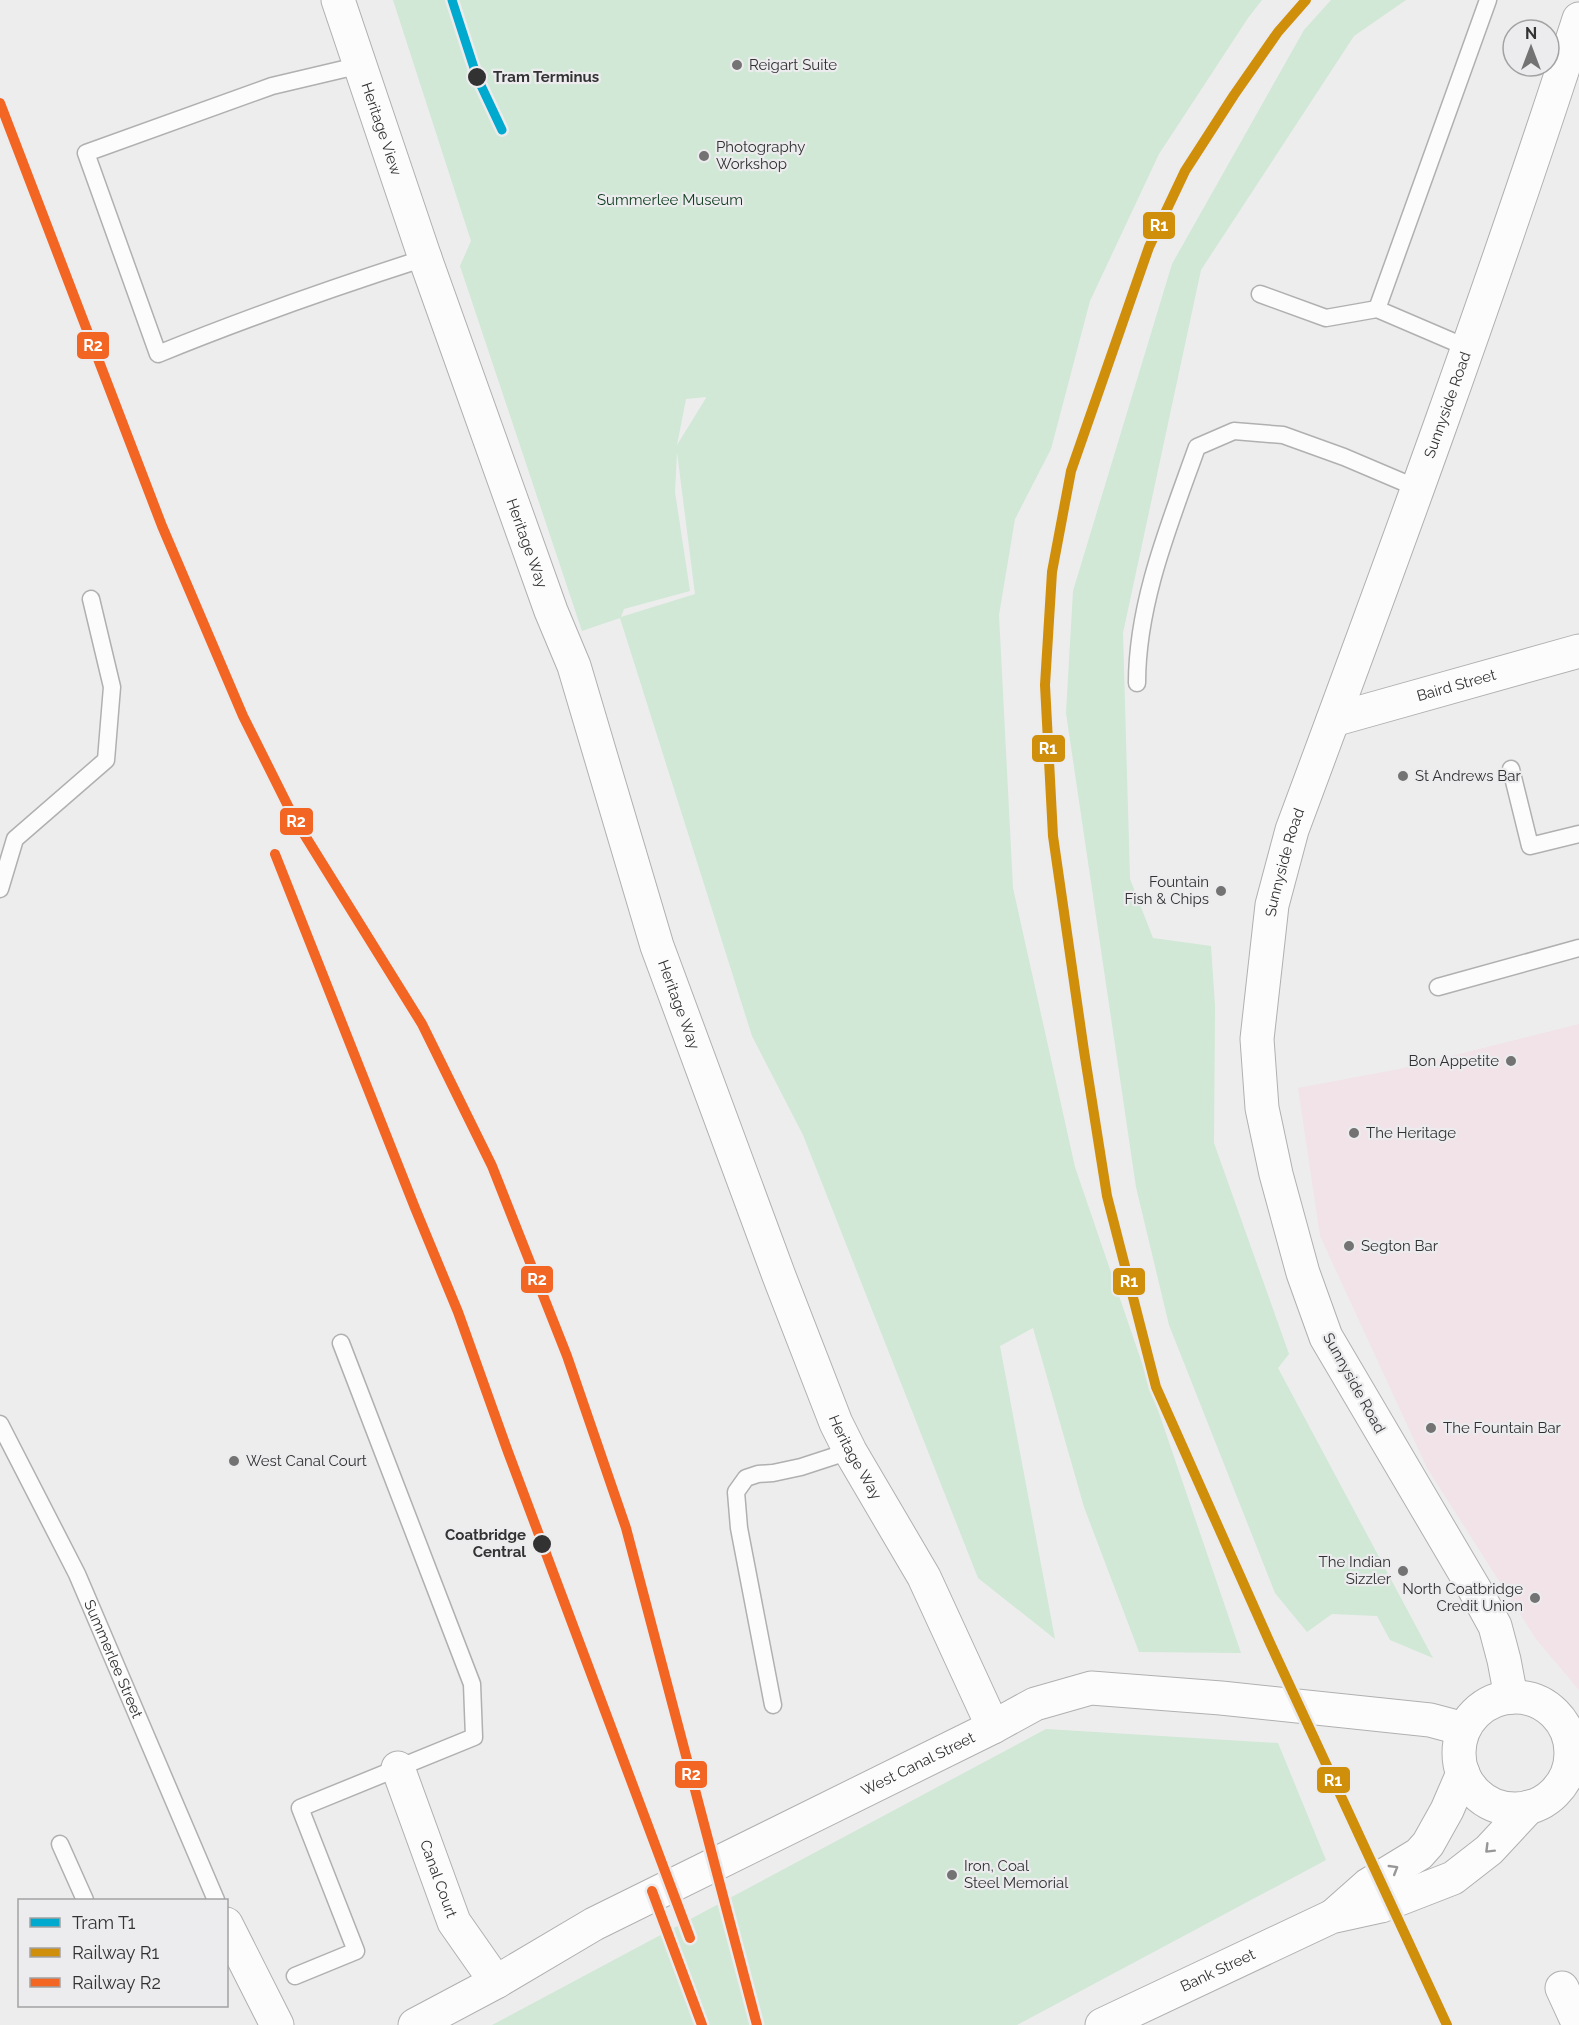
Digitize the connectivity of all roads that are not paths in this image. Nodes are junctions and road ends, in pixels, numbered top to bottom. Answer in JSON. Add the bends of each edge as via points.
{"nodes":[{"id":1,"x":338,"y":0,"type":"edge"},
{"id":2,"x":1488,"y":0,"type":"edge"},
{"id":3,"x":1579,"y":19,"type":"edge"},
{"id":4,"x":361,"y":65,"type":"junction"},
{"id":5,"x":425,"y":258,"type":"junction"},
{"id":6,"x":1260,"y":294,"type":"dead end"},
{"id":7,"x":1377,"y":309,"type":"junction"},
{"id":8,"x":1468,"y":348,"type":"junction"},
{"id":9,"x":1417,"y":488,"type":"junction"},
{"id":10,"x":91,"y":599,"type":"dead end"},
{"id":11,"x":1579,"y":653,"type":"edge"},
{"id":12,"x":1137,"y":683,"type":"dead end"},
{"id":13,"x":1333,"y":720,"type":"junction"},
{"id":14,"x":1510,"y":770,"type":"dead end"},
{"id":15,"x":1579,"y":834,"type":"edge"},
{"id":16,"x":0,"y":889,"type":"edge"},
{"id":17,"x":1579,"y":948,"type":"edge"},
{"id":18,"x":1438,"y":987,"type":"dead end"},
{"id":19,"x":340,"y":1343,"type":"dead end"},
{"id":20,"x":0,"y":1424,"type":"edge"},
{"id":21,"x":850,"y":1451,"type":"junction"},
{"id":22,"x":1511,"y":1697,"type":"junction"},
{"id":23,"x":773,"y":1705,"type":"dead end"},
{"id":24,"x":993,"y":1727,"type":"junction"},
{"id":25,"x":1464,"y":1729,"type":"junction"},
{"id":26,"x":1574,"y":1740,"type":"edge"},
{"id":27,"x":398,"y":1768,"type":"junction"},
{"id":28,"x":1463,"y":1773,"type":"junction"},
{"id":29,"x":1579,"y":1802,"type":"edge"},
{"id":30,"x":1534,"y":1805,"type":"junction"},
{"id":31,"x":60,"y":1844,"type":"dead end"},
{"id":32,"x":85,"y":1899,"type":"edge"},
{"id":33,"x":216,"y":1899,"type":"edge"},
{"id":34,"x":1331,"y":1917,"type":"junction"},
{"id":35,"x":228,"y":1928,"type":"edge"},
{"id":36,"x":295,"y":1976,"type":"dead end"},
{"id":37,"x":496,"y":1982,"type":"junction"},
{"id":38,"x":1562,"y":1988,"type":"dead end"},
{"id":39,"x":277,"y":2025,"type":"edge"},
{"id":40,"x":415,"y":2025,"type":"edge"},
{"id":41,"x":1102,"y":2025,"type":"edge"},
{"id":42,"x":1579,"y":2025,"type":"edge"}],
"edges":[{"from":1,"to":4,"type":"street","name":"Heritage View"},
{"from":2,"to":7,"type":"lane"},
{"from":3,"to":8,"type":"street","name":"Sunnyside Road"},
{"from":4,"to":5,"type":"street","name":"Heritage View"},
{"from":4,"to":5,"type":"lane","via":[[272,86],[86,153],[158,354],[223,327]]},
{"from":5,"to":21,"type":"street","name":"Heritage Way","via":[[574,666],[657,946],[778,1276]]},
{"from":6,"to":7,"type":"lane","via":[[1326,318]]},
{"from":7,"to":8,"type":"lane"},
{"from":8,"to":9,"type":"street","name":"Sunnyside Road"},
{"from":9,"to":12,"type":"lane","via":[[1283,435],[1234,431],[1197,447],[1156,564],[1137,652]]},
{"from":9,"to":13,"type":"street","name":"Sunnyside Road"},
{"from":10,"to":16,"type":"lane","via":[[112,687],[106,760],[15,839]]},
{"from":11,"to":13,"type":"street","name":"Baird Street"},
{"from":13,"to":22,"type":"street","name":"Sunnyside Road","via":[[1292,830],[1272,905],[1257,1038],[1262,1108],[1303,1273],[1326,1337],[1495,1626]]},
{"from":14,"to":15,"type":"lane","via":[[1530,846]]},
{"from":17,"to":18,"type":"lane"},
{"from":19,"to":27,"type":"lane","via":[[472,1684],[474,1737]]},
{"from":20,"to":33,"type":"lane","name":"Summerlee Street","via":[[77,1574]]},
{"from":21,"to":23,"type":"lane","via":[[801,1467],[746,1478],[736,1492],[739,1528]]},
{"from":21,"to":24,"type":"street","name":"Heritage Way","via":[[924,1577]]},
{"from":22,"to":25,"type":"street","via":[[1482,1707]]},
{"from":22,"to":26,"type":"street","via":[[1539,1702],[1561,1720]]},
{"from":24,"to":25,"type":"street","name":"West Canal Street","via":[[1035,1704],[1091,1688],[1430,1720]]},
{"from":24,"to":37,"type":"street","name":"West Canal Street","via":[[594,1924]]},
{"from":25,"to":28,"type":"street","via":[[1459,1748]]},
{"from":26,"to":30,"type":"street","via":[[1562,1783],[1550,1797]]},
{"from":27,"to":36,"type":"lane","via":[[300,1808],[356,1951]]},
{"from":27,"to":37,"type":"street","name":"Canal Court","via":[[454,1922]]},
{"from":28,"to":30,"type":"street","via":[[1475,1792],[1493,1805],[1513,1809]]},
{"from":34,"to":28,"type":"street","name":"Bank Street","one_way":true,"via":[[1368,1885],[1419,1854],[1447,1810]]},
{"from":29,"to":30,"type":"street"},
{"from":30,"to":34,"type":"street","name":"Bank Street","one_way":true,"via":[[1489,1850],[1453,1878],[1381,1906]]},
{"from":31,"to":32,"type":"lane"},
{"from":34,"to":41,"type":"street","name":"Bank Street"},
{"from":35,"to":39,"type":"street"},
{"from":37,"to":40,"type":"street","name":"West Canal Street"},
{"from":38,"to":42,"type":"street"}]}
